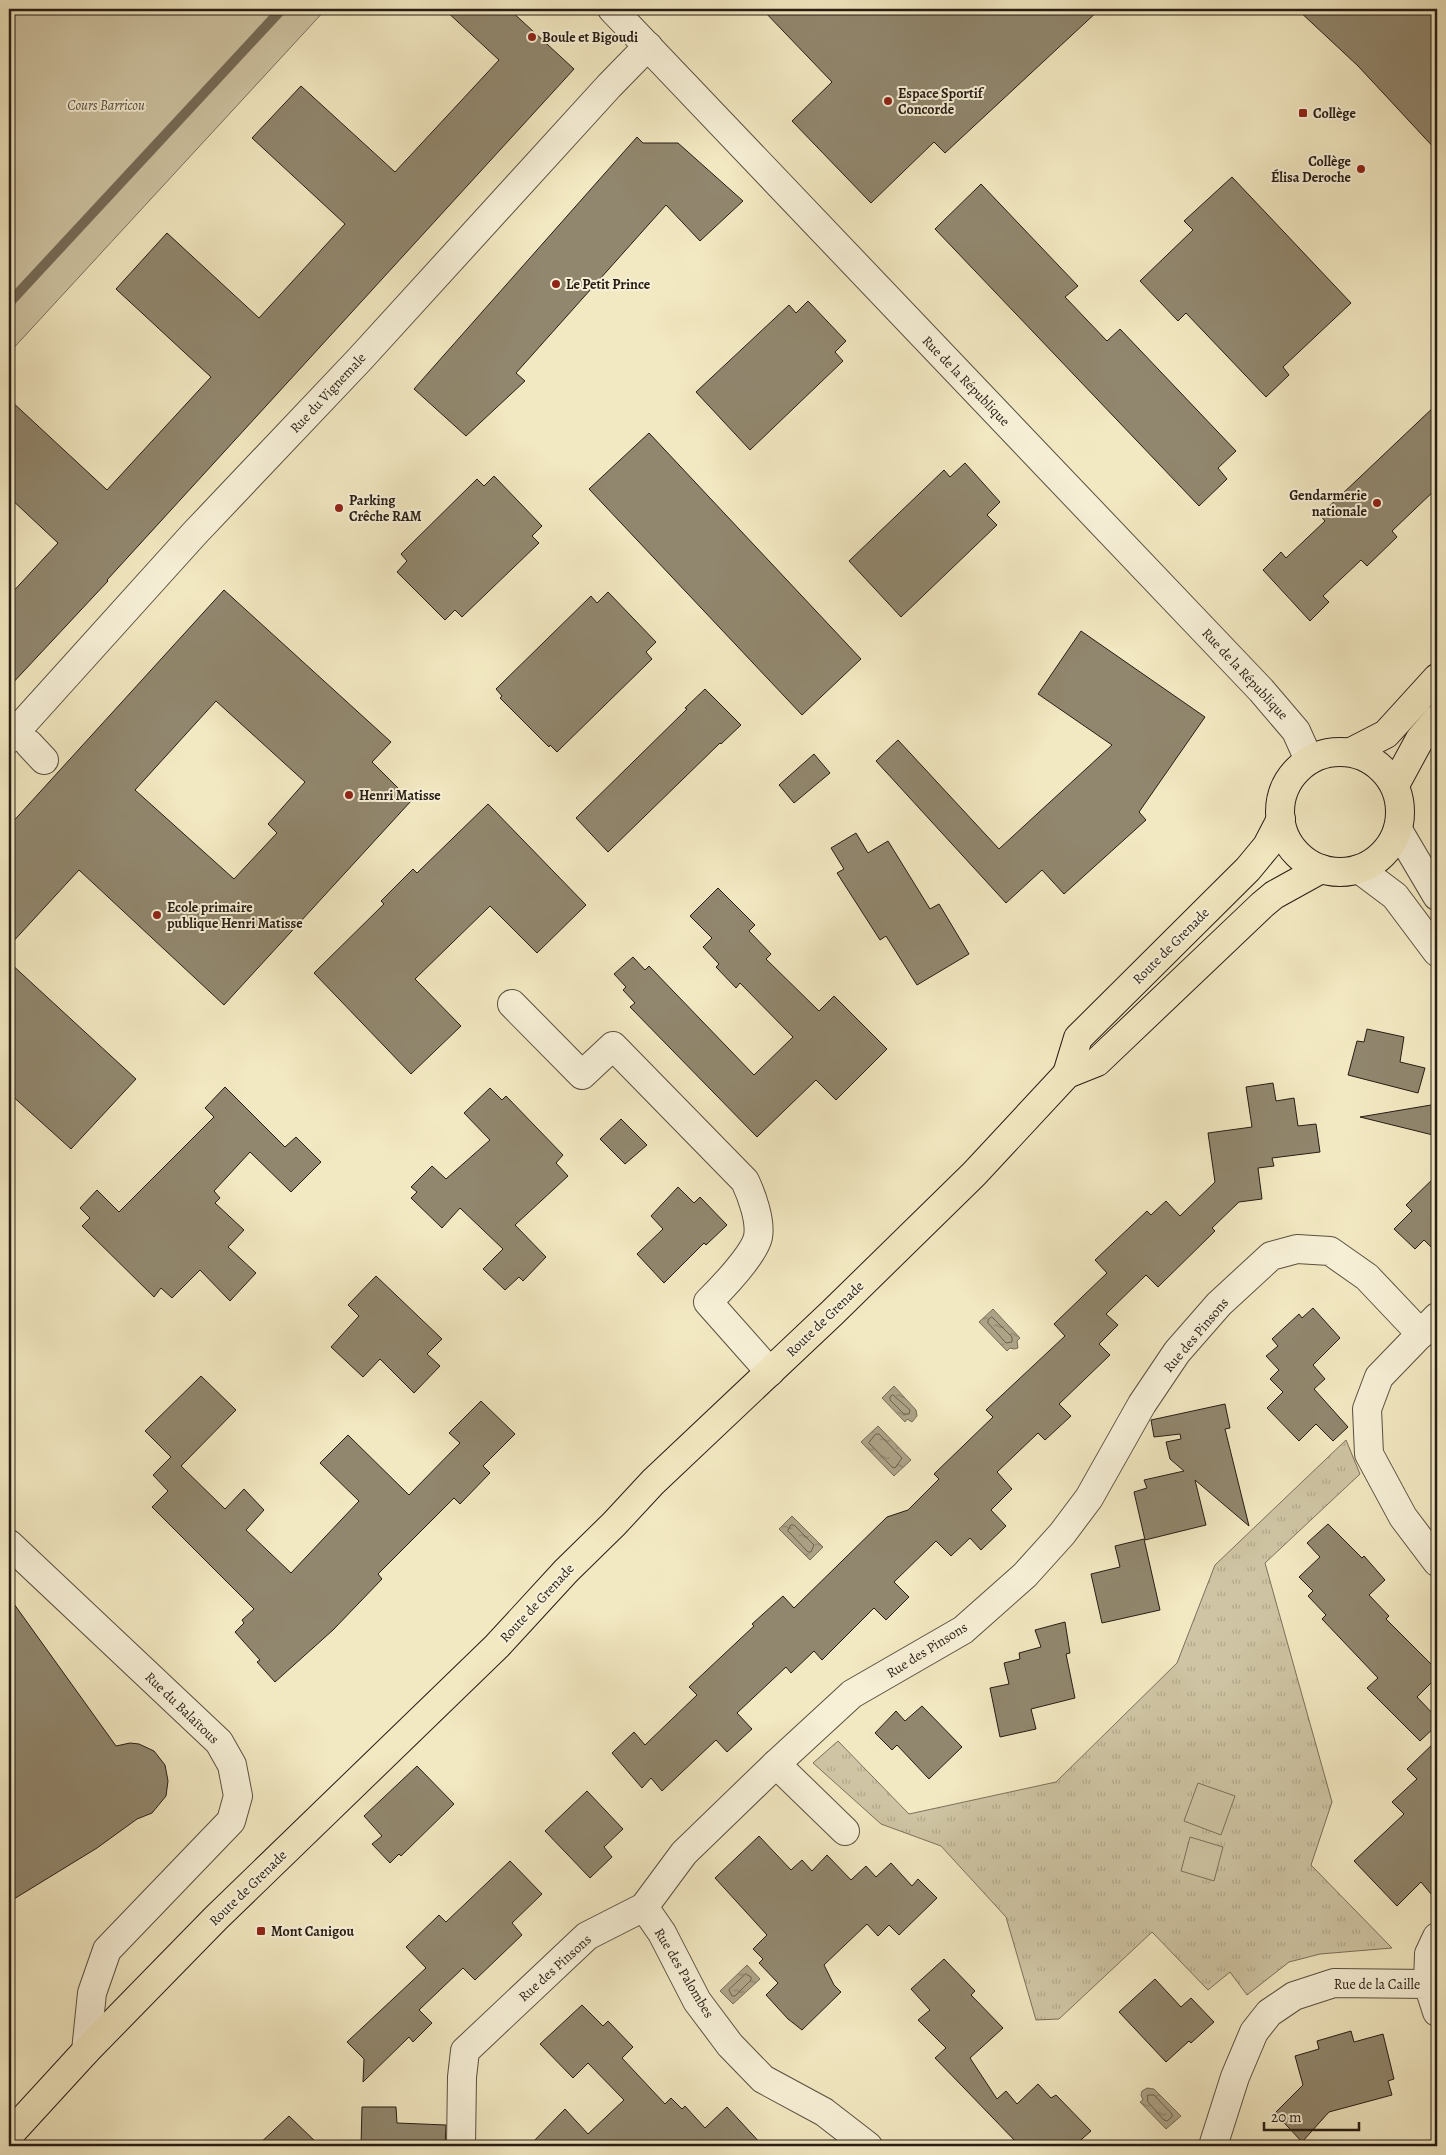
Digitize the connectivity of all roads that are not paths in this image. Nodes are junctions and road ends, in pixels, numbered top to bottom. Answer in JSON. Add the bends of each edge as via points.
{"nodes":[{"id":1,"x":612,"y":9,"type":"edge"},
{"id":2,"x":648,"y":46,"type":"junction"},
{"id":3,"x":1437,"y":678,"type":"edge"},
{"id":4,"x":1437,"y":719,"type":"edge"},
{"id":5,"x":20,"y":738,"type":"edge"},
{"id":6,"x":1351,"y":752,"type":"junction"},
{"id":7,"x":1309,"y":760,"type":"junction"},
{"id":8,"x":1394,"y":785,"type":"junction"},
{"id":9,"x":1281,"y":819,"type":"junction"},
{"id":10,"x":1398,"y":830,"type":"junction"},
{"id":11,"x":1321,"y":869,"type":"junction"},
{"id":12,"x":1359,"y":869,"type":"junction"},
{"id":13,"x":1437,"y":896,"type":"edge"},
{"id":14,"x":1437,"y":952,"type":"edge"},
{"id":15,"x":512,"y":1004,"type":"dead end"},
{"id":16,"x":1067,"y":1074,"type":"junction"},
{"id":17,"x":1429,"y":1325,"type":"edge"},
{"id":18,"x":770,"y":1372,"type":"junction"},
{"id":19,"x":9,"y":1544,"type":"edge"},
{"id":20,"x":1437,"y":1562,"type":"edge"},
{"id":21,"x":776,"y":1764,"type":"junction"},
{"id":22,"x":845,"y":1831,"type":"dead end"},
{"id":23,"x":644,"y":1907,"type":"junction"},
{"id":24,"x":1437,"y":1937,"type":"edge"},
{"id":25,"x":1428,"y":1984,"type":"junction"},
{"id":26,"x":1437,"y":2012,"type":"edge"},
{"id":27,"x":86,"y":2051,"type":"junction"},
{"id":28,"x":9,"y":2135,"type":"edge"},
{"id":29,"x":461,"y":2146,"type":"edge"},
{"id":30,"x":868,"y":2146,"type":"edge"},
{"id":31,"x":1213,"y":2146,"type":"edge"}],
"edges":[{"from":1,"to":2,"type":"street","name":"Rue de la République"},
{"from":2,"to":5,"type":"street","name":"Rue du Vignemale","via":[[194,534]]},
{"from":2,"to":7,"type":"street","name":"Rue de la République","via":[[1261,690],[1296,731]]},
{"from":3,"to":6,"type":"main road","via":[[1386,734]]},
{"from":4,"to":8,"type":"main road","via":[[1420,739]]},
{"from":6,"to":7,"type":"main road","via":[[1339,751]]},
{"from":6,"to":8,"type":"main road","via":[[1372,760]]},
{"from":7,"to":9,"type":"main road","via":[[1289,780],[1280,806]]},
{"from":8,"to":10,"type":"main road","via":[[1400,800]]},
{"from":9,"to":11,"type":"main road","via":[[1294,850]]},
{"from":9,"to":16,"type":"main road","name":"Route de Grenade","via":[[1267,846],[1248,869],[1078,1038]]},
{"from":10,"to":12,"type":"main road","via":[[1390,847],[1376,861]]},
{"from":10,"to":13,"type":"street"},
{"from":11,"to":12,"type":"main road","via":[[1334,872]]},
{"from":11,"to":16,"type":"main road","name":"Route de Grenade","via":[[1262,905],[1097,1062]]},
{"from":12,"to":14,"type":"street","via":[[1395,896]]},
{"from":15,"to":18,"type":"street","via":[[582,1075],[613,1046],[745,1181],[756,1204],[758,1238],[741,1266],[708,1302]]},
{"from":16,"to":18,"type":"main road","name":"Route de Grenade","via":[[974,1174]]},
{"from":17,"to":20,"type":"street","via":[[1379,1377],[1367,1409],[1369,1454],[1404,1517]]},
{"from":17,"to":21,"type":"street","name":"Rue des Pinsons","via":[[1330,1251],[1298,1249],[1271,1256],[1219,1304],[1177,1352],[1142,1404],[1089,1498],[1025,1575],[962,1630],[852,1694]]},
{"from":18,"to":27,"type":"main road","name":"Route de Grenade","via":[[653,1482],[497,1646],[216,1918]]},
{"from":19,"to":27,"type":"street","name":"Rue du Balaïtous","via":[[220,1742],[232,1765],[238,1796],[231,1821],[107,1950],[92,1992]]},
{"from":21,"to":22,"type":"street"},
{"from":21,"to":23,"type":"street","name":"Rue des Pinsons","via":[[684,1853]]},
{"from":23,"to":29,"type":"street","name":"Rue des Pinsons","via":[[587,1936],[464,2051]]},
{"from":23,"to":30,"type":"street","name":"Rue des Palombes","via":[[662,1933],[697,2001],[730,2045],[764,2079],[824,2112]]},
{"from":24,"to":25,"type":"street","via":[[1429,1954]]},
{"from":25,"to":26,"type":"street","name":"Rue de la Caille"},
{"from":25,"to":31,"type":"street","name":"Rue de la Caille","via":[[1334,1983],[1294,1996],[1269,2013],[1254,2032],[1235,2077]]},
{"from":27,"to":28,"type":"main road","name":"Route de Grenade"}]}
